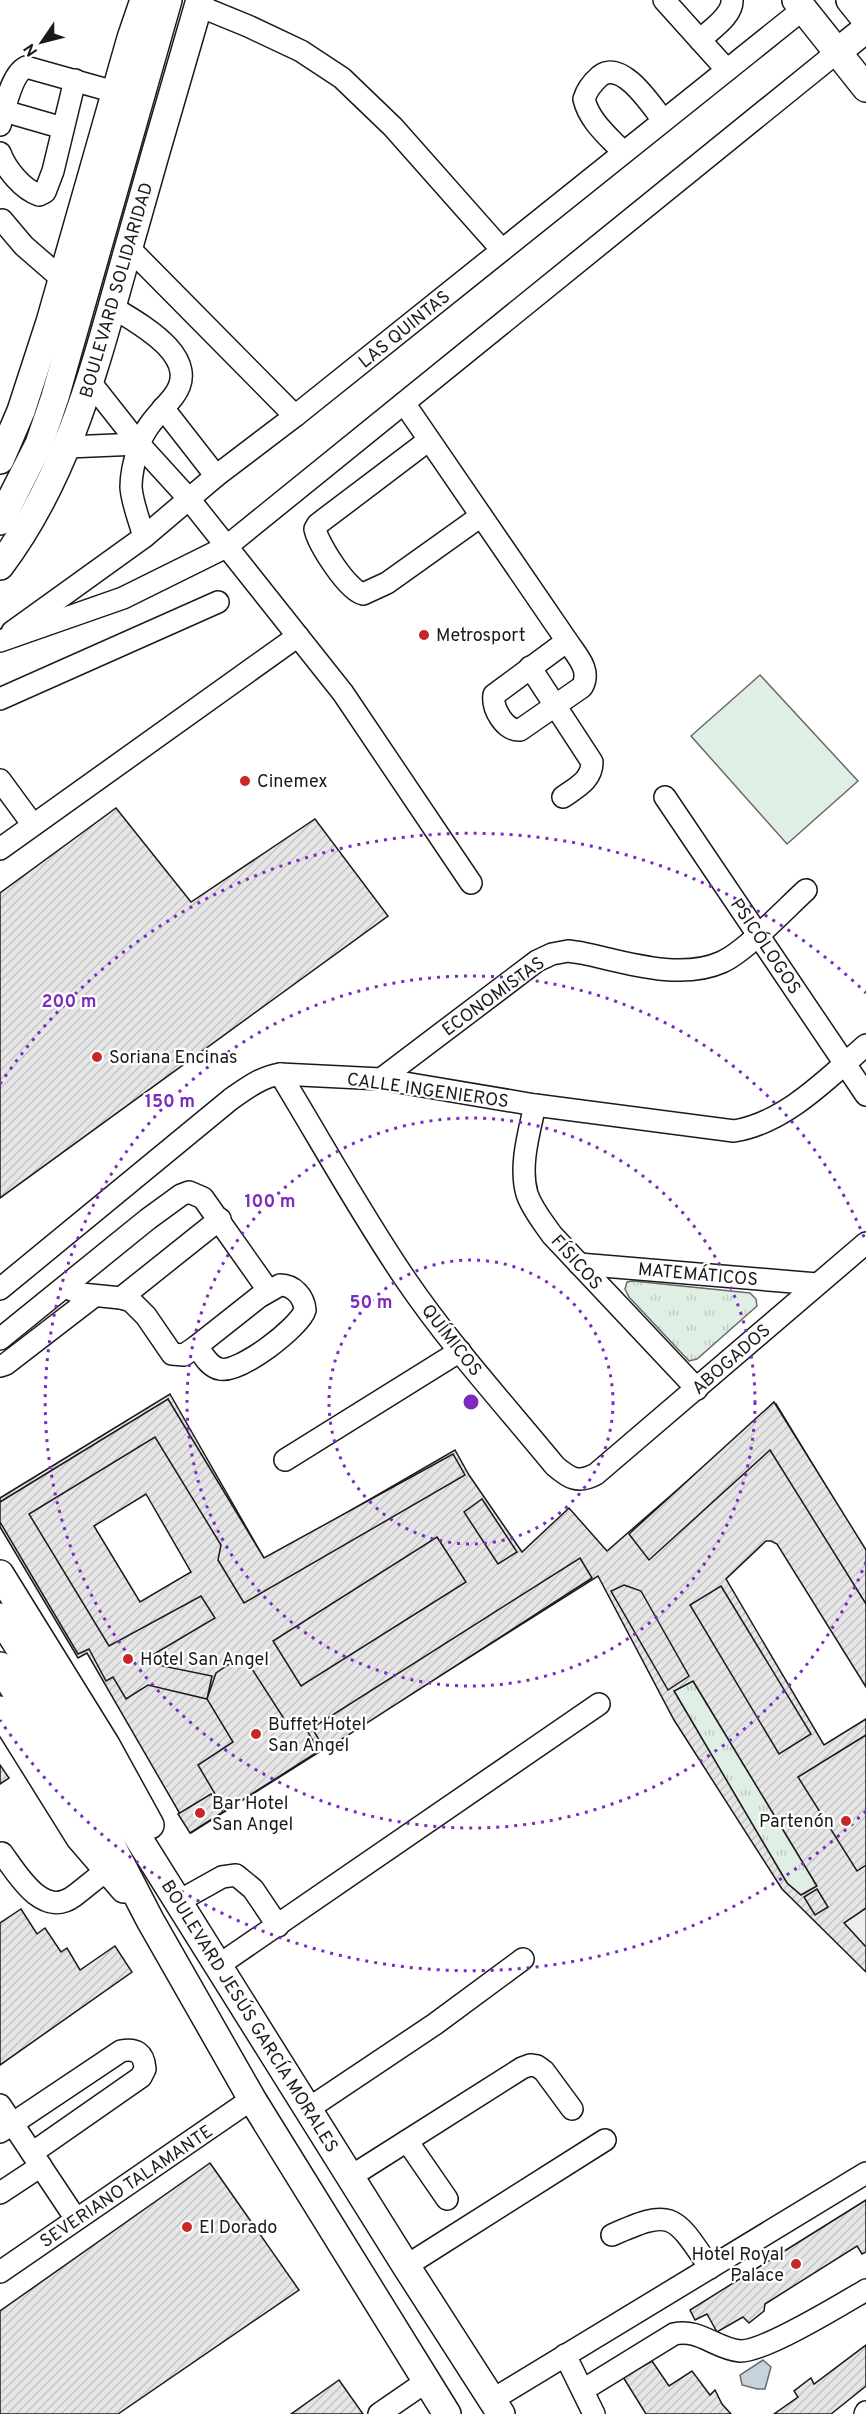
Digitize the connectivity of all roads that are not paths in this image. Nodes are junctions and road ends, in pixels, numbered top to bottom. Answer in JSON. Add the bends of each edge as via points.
{"nodes":[{"id":1,"x":664,"y":0,"type":"edge"},
{"id":2,"x":732,"y":0,"type":"edge"},
{"id":3,"x":850,"y":0,"type":"edge"},
{"id":4,"x":147,"y":1,"type":"edge"},
{"id":5,"x":199,"y":3,"type":"edge"},
{"id":6,"x":804,"y":3,"type":"edge"},
{"id":7,"x":866,"y":20,"type":"edge"},
{"id":8,"x":866,"y":29,"type":"edge"},
{"id":9,"x":700,"y":40,"type":"junction"},
{"id":10,"x":836,"y":53,"type":"junction"},
{"id":11,"x":727,"y":70,"type":"junction"},
{"id":12,"x":75,"y":80,"type":"junction"},
{"id":13,"x":866,"y":88,"type":"edge"},
{"id":14,"x":115,"y":92,"type":"junction"},
{"id":15,"x":2,"y":118,"type":"edge"},
{"id":16,"x":663,"y":120,"type":"junction"},
{"id":17,"x":63,"y":128,"type":"junction"},
{"id":18,"x":623,"y":152,"type":"junction"},
{"id":19,"x":0,"y":153,"type":"edge"},
{"id":20,"x":2,"y":220,"type":"dead end"},
{"id":21,"x":129,"y":248,"type":"junction"},
{"id":22,"x":502,"y":250,"type":"junction"},
{"id":23,"x":62,"y":279,"type":"junction"},
{"id":24,"x":112,"y":307,"type":"junction"},
{"id":25,"x":90,"y":382,"type":"junction"},
{"id":26,"x":404,"y":403,"type":"junction"},
{"id":27,"x":163,"y":408,"type":"junction"},
{"id":28,"x":295,"y":416,"type":"junction"},
{"id":29,"x":429,"y":440,"type":"junction"},
{"id":30,"x":139,"y":444,"type":"junction"},
{"id":31,"x":68,"y":447,"type":"junction"},
{"id":32,"x":0,"y":460,"type":"edge"},
{"id":33,"x":216,"y":477,"type":"junction"},
{"id":34,"x":189,"y":499,"type":"junction"},
{"id":35,"x":481,"y":516,"type":"junction"},
{"id":36,"x":0,"y":520,"type":"edge"},
{"id":37,"x":144,"y":537,"type":"junction"},
{"id":38,"x":226,"y":547,"type":"junction"},
{"id":39,"x":0,"y":566,"type":"edge"},
{"id":40,"x":218,"y":602,"type":"dead end"},
{"id":41,"x":297,"y":636,"type":"junction"},
{"id":42,"x":567,"y":640,"type":"junction"},
{"id":43,"x":0,"y":641,"type":"edge"},
{"id":44,"x":530,"y":667,"type":"junction"},
{"id":45,"x":0,"y":699,"type":"edge"},
{"id":46,"x":555,"y":705,"type":"junction"},
{"id":47,"x":0,"y":780,"type":"edge"},
{"id":48,"x":563,"y":797,"type":"dead end"},
{"id":49,"x":665,"y":797,"type":"dead end"},
{"id":50,"x":33,"y":825,"type":"junction"},
{"id":51,"x":0,"y":849,"type":"edge"},
{"id":52,"x":471,"y":883,"type":"dead end"},
{"id":53,"x":806,"y":890,"type":"dead end"},
{"id":54,"x":757,"y":934,"type":"junction"},
{"id":55,"x":866,"y":1045,"type":"edge"},
{"id":56,"x":845,"y":1063,"type":"junction"},
{"id":57,"x":280,"y":1074,"type":"junction"},
{"id":58,"x":381,"y":1079,"type":"junction"},
{"id":59,"x":866,"y":1095,"type":"edge"},
{"id":60,"x":535,"y":1105,"type":"junction"},
{"id":61,"x":220,"y":1219,"type":"junction"},
{"id":62,"x":866,"y":1243,"type":"edge"},
{"id":63,"x":579,"y":1264,"type":"junction"},
{"id":64,"x":817,"y":1284,"type":"junction"},
{"id":65,"x":65,"y":1287,"type":"junction"},
{"id":66,"x":0,"y":1289,"type":"edge"},
{"id":67,"x":268,"y":1290,"type":"junction"},
{"id":68,"x":93,"y":1297,"type":"junction"},
{"id":69,"x":121,"y":1298,"type":"junction"},
{"id":70,"x":0,"y":1339,"type":"edge"},
{"id":71,"x":197,"y":1346,"type":"junction"},
{"id":72,"x":460,"y":1351,"type":"junction"},
{"id":73,"x":0,"y":1366,"type":"edge"},
{"id":74,"x":697,"y":1389,"type":"junction"},
{"id":75,"x":285,"y":1460,"type":"dead end"},
{"id":76,"x":596,"y":1474,"type":"joint"},
{"id":77,"x":0,"y":1575,"type":"edge"},
{"id":78,"x":0,"y":1617,"type":"edge"},
{"id":79,"x":0,"y":1666,"type":"edge"},
{"id":80,"x":599,"y":1704,"type":"dead end"},
{"id":81,"x":0,"y":1710,"type":"edge"},
{"id":82,"x":2,"y":1853,"type":"dead end"},
{"id":83,"x":114,"y":1866,"type":"junction"},
{"id":84,"x":183,"y":1899,"type":"junction"},
{"id":85,"x":278,"y":1926,"type":"junction"},
{"id":86,"x":213,"y":1957,"type":"junction"},
{"id":87,"x":523,"y":1959,"type":"dead end"},
{"id":88,"x":252,"y":2099,"type":"junction"},
{"id":89,"x":0,"y":2105,"type":"edge"},
{"id":90,"x":308,"y":2109,"type":"junction"},
{"id":91,"x":572,"y":2109,"type":"dead end"},
{"id":92,"x":6,"y":2128,"type":"edge"},
{"id":93,"x":407,"y":2140,"type":"junction"},
{"id":94,"x":605,"y":2140,"type":"dead end"},
{"id":95,"x":37,"y":2160,"type":"junction"},
{"id":96,"x":866,"y":2173,"type":"edge"},
{"id":97,"x":350,"y":2177,"type":"junction"},
{"id":98,"x":0,"y":2193,"type":"edge"},
{"id":99,"x":447,"y":2199,"type":"dead end"},
{"id":100,"x":76,"y":2219,"type":"junction"},
{"id":101,"x":612,"y":2235,"type":"dead end"},
{"id":102,"x":406,"y":2266,"type":"junction"},
{"id":103,"x":710,"y":2268,"type":"junction"},
{"id":104,"x":0,"y":2272,"type":"edge"},
{"id":105,"x":866,"y":2290,"type":"edge"},
{"id":106,"x":565,"y":2355,"type":"junction"},
{"id":107,"x":427,"y":2380,"type":"junction"},
{"id":108,"x":583,"y":2390,"type":"junction"},
{"id":109,"x":497,"y":2407,"type":"edge"},
{"id":110,"x":379,"y":2414,"type":"edge"},
{"id":111,"x":447,"y":2414,"type":"edge"},
{"id":112,"x":594,"y":2414,"type":"edge"}],
"edges":[{"from":1,"to":9,"type":"street"},
{"from":2,"to":9,"type":"street","via":[[727,15]]},
{"from":3,"to":7,"type":"main road"},
{"from":4,"to":14,"type":"main road"},
{"from":4,"to":36,"type":"main road","via":[[150,69],[55,397],[39,444]]},
{"from":5,"to":21,"type":"main road","name":"BOULEVARD SOLIDARIDAD"},
{"from":5,"to":22,"type":"street","via":[[301,51],[342,78],[393,127]]},
{"from":6,"to":10,"type":"main road"},
{"from":6,"to":11,"type":"street","name":"LAS QUINTAS"},
{"from":8,"to":10,"type":"main road"},
{"from":9,"to":11,"type":"street"},
{"from":10,"to":13,"type":"main road"},
{"from":10,"to":26,"type":"street"},
{"from":11,"to":16,"type":"street","name":"LAS QUINTAS"},
{"from":12,"to":14,"type":"street"},
{"from":12,"to":15,"type":"street","via":[[31,67],[21,69]]},
{"from":12,"to":17,"type":"street"},
{"from":14,"to":23,"type":"main road"},
{"from":15,"to":17,"type":"street"},
{"from":16,"to":18,"type":"street","name":"LAS QUINTAS"},
{"from":16,"to":18,"type":"street","via":[[616,71],[606,72],[593,82],[584,99],[586,107]]},
{"from":17,"to":19,"type":"street","via":[[45,192],[39,195],[6,166]]},
{"from":18,"to":22,"type":"street","name":"LAS QUINTAS"},
{"from":20,"to":23,"type":"street","via":[[24,246]]},
{"from":21,"to":24,"type":"main road","name":"BOULEVARD SOLIDARIDAD"},
{"from":21,"to":28,"type":"street"},
{"from":22,"to":28,"type":"street","name":"LAS QUINTAS"},
{"from":23,"to":32,"type":"main road","via":[[21,411]]},
{"from":24,"to":25,"type":"main road","name":"BOULEVARD SOLIDARIDAD"},
{"from":24,"to":27,"type":"street","via":[[147,329],[179,362],[183,376],[180,385]]},
{"from":25,"to":30,"type":"street"},
{"from":25,"to":31,"type":"main road","name":"BOULEVARD SOLIDARIDAD"},
{"from":26,"to":29,"type":"street"},
{"from":26,"to":38,"type":"street"},
{"from":27,"to":30,"type":"street"},
{"from":27,"to":33,"type":"street"},
{"from":28,"to":33,"type":"street","name":"LAS QUINTAS"},
{"from":29,"to":35,"type":"street"},
{"from":29,"to":35,"type":"street","via":[[318,524],[315,529],[322,545],[352,588],[363,594],[387,583]]},
{"from":30,"to":31,"type":"street"},
{"from":30,"to":34,"type":"street"},
{"from":30,"to":37,"type":"street","via":[[131,488]]},
{"from":31,"to":39,"type":"main road","name":"BOULEVARD SOLIDARIDAD","via":[[36,512]]},
{"from":33,"to":34,"type":"street","name":"LAS QUINTAS"},
{"from":34,"to":37,"type":"street","name":"LAS QUINTAS"},
{"from":34,"to":38,"type":"street"},
{"from":35,"to":42,"type":"street"},
{"from":37,"to":43,"type":"street","name":"LAS QUINTAS"},
{"from":38,"to":41,"type":"street"},
{"from":38,"to":43,"type":"street","via":[[123,598]]},
{"from":40,"to":45,"type":"street"},
{"from":41,"to":50,"type":"street"},
{"from":41,"to":52,"type":"street","via":[[342,693]]},
{"from":42,"to":44,"type":"street"},
{"from":42,"to":46,"type":"street","via":[[585,670],[586,680]]},
{"from":44,"to":46,"type":"street"},
{"from":44,"to":46,"type":"street","via":[[494,694],[495,708],[508,726],[520,730]]},
{"from":46,"to":48,"type":"street","via":[[592,762],[592,773]]},
{"from":47,"to":50,"type":"street"},
{"from":49,"to":54,"type":"street","name":"PSICÓLOGOS"},
{"from":50,"to":51,"type":"street"},
{"from":53,"to":54,"type":"street","name":"ECONOMISTAS"},
{"from":54,"to":56,"type":"street","name":"PSICÓLOGOS"},
{"from":54,"to":58,"type":"street","name":"ECONOMISTAS","via":[[724,961],[693,970],[568,951],[552,954],[502,986]]},
{"from":55,"to":56,"type":"street","name":"CALLE INGENIEROS"},
{"from":56,"to":59,"type":"street","name":"PSICÓLOGOS"},
{"from":56,"to":60,"type":"street","name":"CALLE INGENIEROS","via":[[777,1115],[734,1131]]},
{"from":57,"to":58,"type":"street","name":"CALLE INGENIEROS"},
{"from":57,"to":66,"type":"street","name":"CALLE INGENIEROS","via":[[254,1082],[231,1099]]},
{"from":57,"to":72,"type":"street","name":"QUÍMICOS","via":[[375,1233]]},
{"from":58,"to":60,"type":"street","name":"CALLE INGENIEROS"},
{"from":60,"to":63,"type":"street","name":"FÍSICOS","via":[[525,1157],[527,1195],[536,1213]]},
{"from":61,"to":65,"type":"street","via":[[196,1193],[181,1195]]},
{"from":61,"to":67,"type":"street"},
{"from":61,"to":69,"type":"street"},
{"from":62,"to":64,"type":"street","name":"ABOGADOS"},
{"from":63,"to":64,"type":"street","name":"MATEMÁTICOS"},
{"from":63,"to":74,"type":"street","name":"FÍSICOS"},
{"from":64,"to":74,"type":"street","name":"ABOGADOS"},
{"from":65,"to":68,"type":"street"},
{"from":65,"to":70,"type":"street"},
{"from":67,"to":71,"type":"street"},
{"from":67,"to":71,"type":"street","via":[[286,1285],[305,1303],[302,1317],[277,1340],[247,1362],[229,1369],[211,1364]]},
{"from":68,"to":69,"type":"street"},
{"from":68,"to":73,"type":"street"},
{"from":69,"to":71,"type":"street","via":[[131,1301],[146,1316],[172,1354],[184,1355]]},
{"from":72,"to":75,"type":"street"},
{"from":72,"to":76,"type":"street","name":"QUÍMICOS","via":[[555,1466],[580,1481]]},
{"from":74,"to":76,"type":"street","name":"ABOGADOS"},
{"from":77,"to":84,"type":"main road","via":[[110,1754]]},
{"from":78,"to":84,"type":"main road","name":"BOULEVARD JESÚS GARCÍA MORALES"},
{"from":79,"to":83,"type":"main road","via":[[106,1834]]},
{"from":80,"to":85,"type":"street"},
{"from":81,"to":83,"type":"main road","via":[[80,1838]]},
{"from":82,"to":83,"type":"street","via":[[31,1890],[56,1903],[72,1898]]},
{"from":83,"to":88,"type":"main road","name":"BOULEVARD JESÚS GARCÍA MORALES","via":[[150,1920]]},
{"from":84,"to":85,"type":"street","via":[[222,1876],[236,1875],[253,1889]]},
{"from":84,"to":86,"type":"main road","name":"BOULEVARD JESÚS GARCÍA MORALES"},
{"from":85,"to":86,"type":"street"},
{"from":86,"to":90,"type":"main road","name":"BOULEVARD JESÚS GARCÍA MORALES"},
{"from":87,"to":90,"type":"street"},
{"from":88,"to":100,"type":"street","name":"SEVERIANO TALAMANTE"},
{"from":88,"to":107,"type":"main road","name":"BOULEVARD JESÚS GARCÍA MORALES"},
{"from":89,"to":92,"type":"street"},
{"from":90,"to":97,"type":"main road","name":"BOULEVARD JESÚS GARCÍA MORALES"},
{"from":91,"to":93,"type":"street","via":[[544,2071],[530,2065]]},
{"from":92,"to":95,"type":"street"},
{"from":92,"to":95,"type":"street","via":[[121,2051],[136,2050],[141,2055],[145,2069],[141,2077]]},
{"from":93,"to":97,"type":"street"},
{"from":93,"to":99,"type":"street"},
{"from":94,"to":102,"type":"street"},
{"from":95,"to":98,"type":"street"},
{"from":95,"to":100,"type":"street"},
{"from":96,"to":103,"type":"street"},
{"from":97,"to":102,"type":"main road","name":"BOULEVARD JESÚS GARCÍA MORALES"},
{"from":100,"to":104,"type":"street","name":"SEVERIANO TALAMANTE"},
{"from":101,"to":103,"type":"street","via":[[645,2220],[667,2219],[686,2235]]},
{"from":102,"to":109,"type":"main road","name":"BOULEVARD JESÚS GARCÍA MORALES"},
{"from":103,"to":106,"type":"street"},
{"from":105,"to":108,"type":"street","via":[[750,2350],[730,2348],[691,2333],[674,2334]]},
{"from":106,"to":108,"type":"street"},
{"from":106,"to":109,"type":"street"},
{"from":107,"to":110,"type":"street"},
{"from":107,"to":111,"type":"main road","name":"BOULEVARD JESÚS GARCÍA MORALES"},
{"from":108,"to":112,"type":"street"}]}
